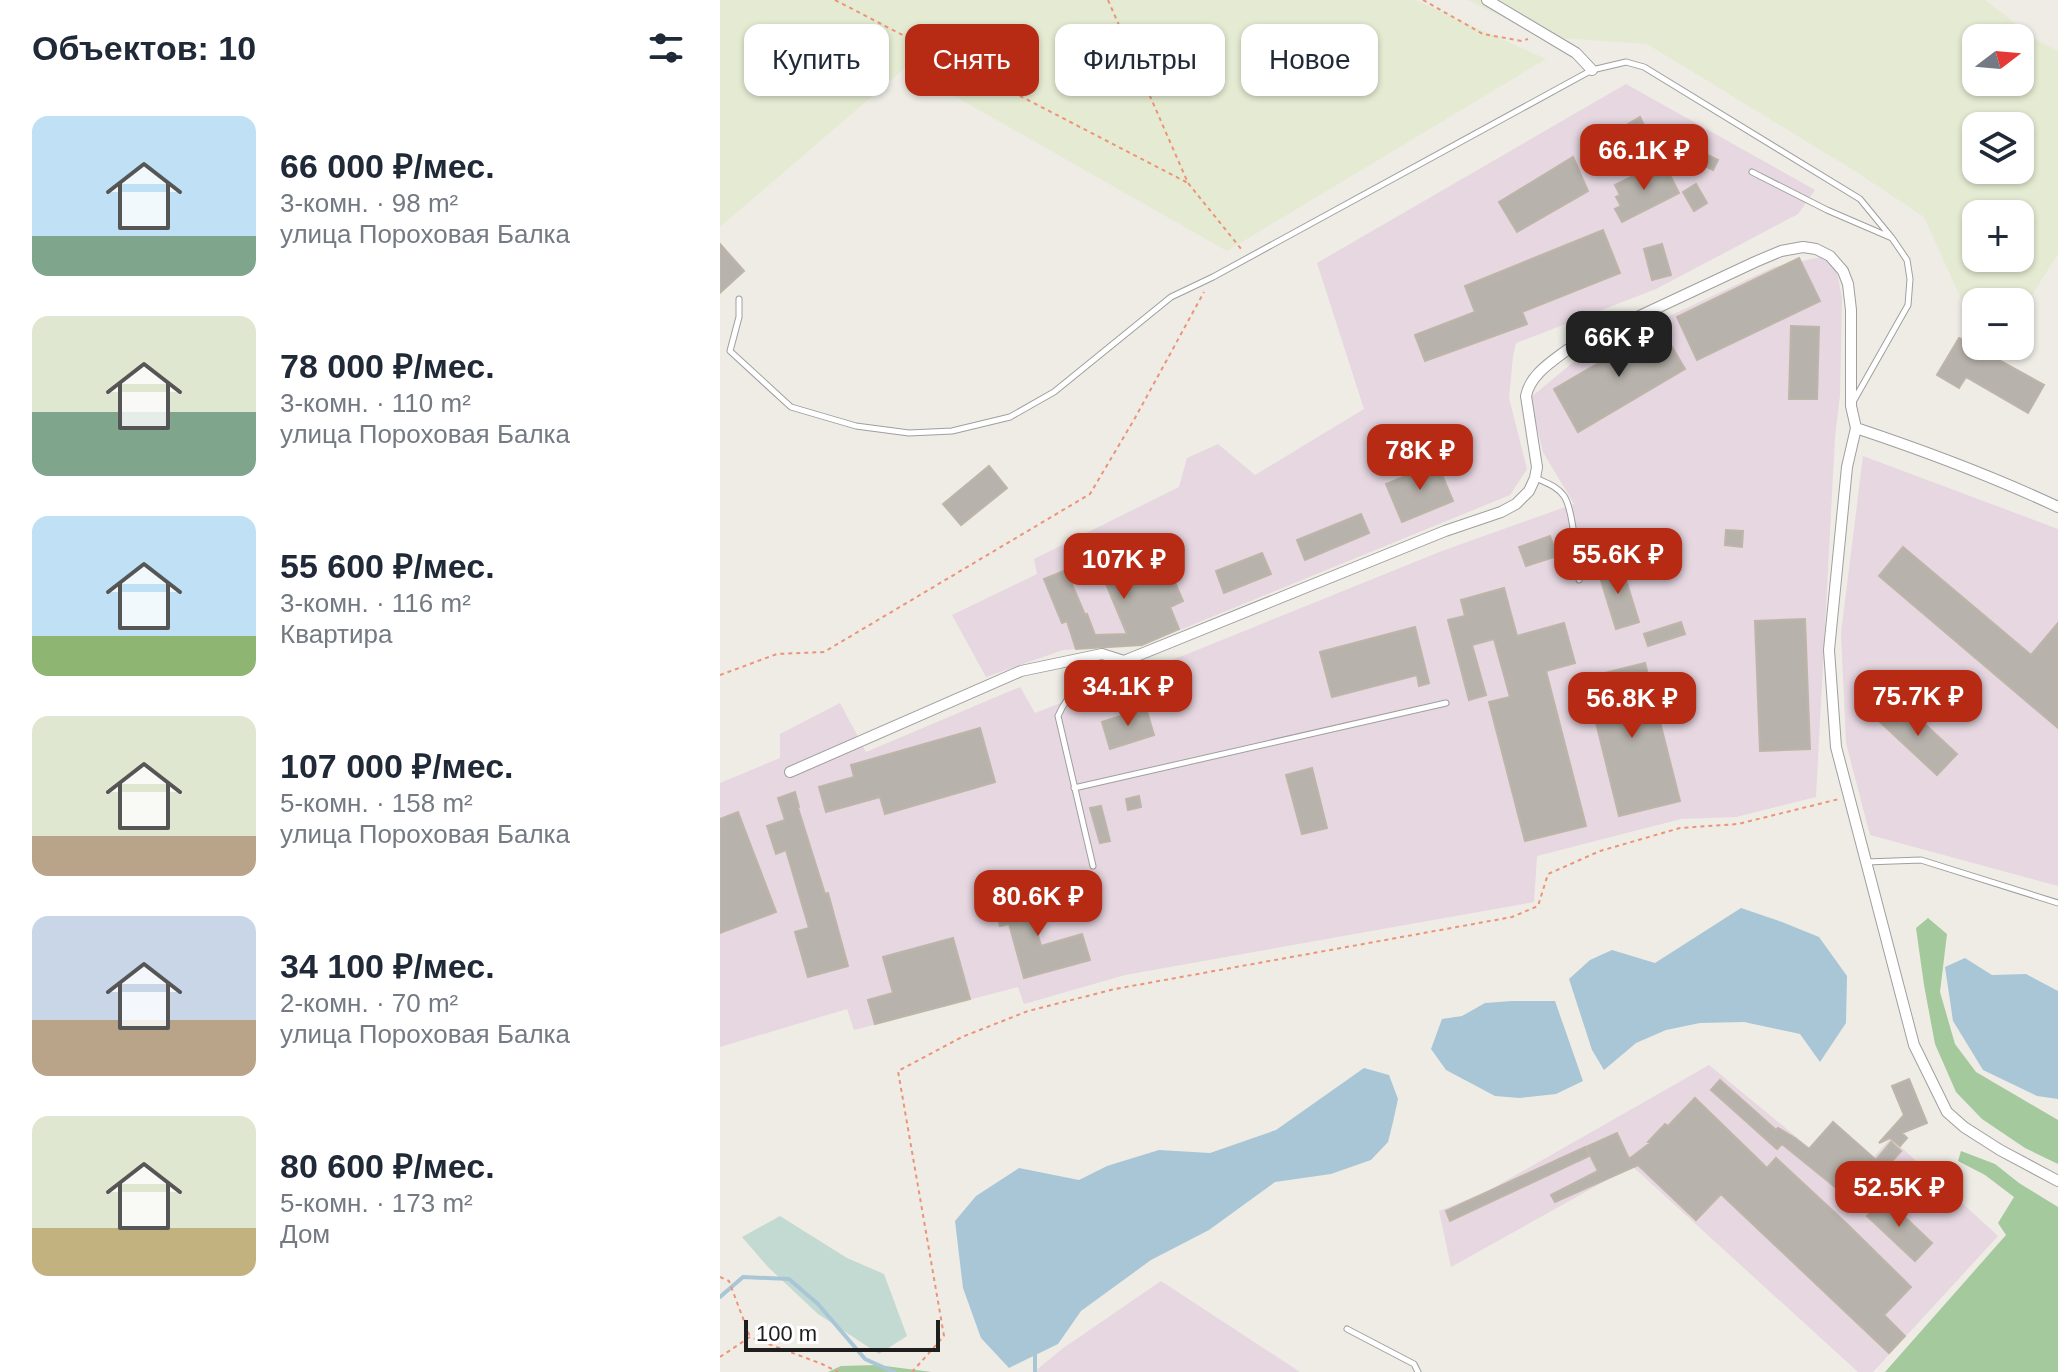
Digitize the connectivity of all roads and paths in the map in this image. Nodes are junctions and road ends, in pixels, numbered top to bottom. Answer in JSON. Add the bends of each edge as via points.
{"nodes":[{"id":1,"x":835,"y":0,"type":"edge"},
{"id":2,"x":1108,"y":0,"type":"edge"},
{"id":3,"x":1423,"y":0,"type":"edge"},
{"id":4,"x":1487,"y":0,"type":"edge"},
{"id":5,"x":1546,"y":35,"type":"junction"},
{"id":6,"x":1592,"y":70,"type":"junction"},
{"id":7,"x":1752,"y":172,"type":"dead end"},
{"id":8,"x":1188,"y":183,"type":"junction"},
{"id":9,"x":1892,"y":238,"type":"junction"},
{"id":10,"x":1248,"y":258,"type":"junction"},
{"id":11,"x":1213,"y":277,"type":"junction"},
{"id":12,"x":739,"y":299,"type":"dead end"},
{"id":13,"x":1851,"y":406,"type":"junction"},
{"id":14,"x":1856,"y":428,"type":"junction"},
{"id":15,"x":1535,"y":478,"type":"junction"},
{"id":16,"x":2058,"y":507,"type":"edge"},
{"id":17,"x":1579,"y":580,"type":"dead end"},
{"id":18,"x":1124,"y":661,"type":"junction"},
{"id":19,"x":720,"y":675,"type":"edge"},
{"id":20,"x":1446,"y":703,"type":"dead end"},
{"id":21,"x":790,"y":772,"type":"dead end"},
{"id":22,"x":1074,"y":788,"type":"junction"},
{"id":23,"x":1848,"y":797,"type":"junction"},
{"id":24,"x":1865,"y":862,"type":"junction"},
{"id":25,"x":1093,"y":866,"type":"dead end"},
{"id":26,"x":2058,"y":903,"type":"edge"},
{"id":27,"x":2058,"y":1181,"type":"edge"},
{"id":28,"x":720,"y":1277,"type":"edge"},
{"id":29,"x":1347,"y":1329,"type":"dead end"},
{"id":30,"x":750,"y":1337,"type":"junction"},
{"id":31,"x":720,"y":1357,"type":"edge"},
{"id":32,"x":838,"y":1372,"type":"edge"},
{"id":33,"x":912,"y":1372,"type":"edge"},
{"id":34,"x":1418,"y":1372,"type":"edge"}],
"edges":[{"from":1,"to":8,"type":"path"},
{"from":2,"to":8,"type":"path"},
{"from":3,"to":5,"type":"path","via":[[1483,34],[1522,41]]},
{"from":4,"to":5,"type":"street"},
{"from":5,"to":6,"type":"street"},
{"from":6,"to":9,"type":"lane","via":[[1626,62],[1644,67],[1860,199]]},
{"from":6,"to":10,"type":"lane"},
{"from":7,"to":9,"type":"lane"},
{"from":8,"to":10,"type":"path"},
{"from":9,"to":13,"type":"lane","via":[[1907,260],[1908,305]]},
{"from":10,"to":11,"type":"lane"},
{"from":11,"to":12,"type":"lane","via":[[1171,297],[1054,392],[1010,417],[952,431],[909,433],[856,426],[791,407],[730,351]]},
{"from":11,"to":19,"type":"path","via":[[1090,494],[824,652],[777,654]]},
{"from":13,"to":14,"type":"street"},
{"from":13,"to":15,"type":"street","via":[[1851,310],[1843,271],[1816,249],[1781,251],[1567,350],[1541,370],[1526,396]]},
{"from":14,"to":16,"type":"street","via":[[1930,452]]},
{"from":14,"to":23,"type":"street","via":[[1847,467],[1829,650],[1836,747]]},
{"from":15,"to":17,"type":"lane","via":[[1564,496]]},
{"from":15,"to":18,"type":"street","via":[[1516,504],[1501,512]]},
{"from":18,"to":21,"type":"street","via":[[1102,654],[1021,671]]},
{"from":18,"to":22,"type":"lane","via":[[1085,681],[1065,700],[1058,716]]},
{"from":20,"to":22,"type":"lane"},
{"from":22,"to":25,"type":"lane"},
{"from":23,"to":24,"type":"street"},
{"from":23,"to":33,"type":"path","via":[[1738,824],[1680,828],[1600,851],[1548,874],[1538,906],[1512,917],[1115,989],[1028,1011],[962,1037],[898,1071],[944,1336]]},
{"from":24,"to":26,"type":"lane","via":[[1921,860]]},
{"from":24,"to":27,"type":"street","via":[[1914,1045],[1947,1112],[2000,1150]]},
{"from":28,"to":30,"type":"path","via":[[729,1281]]},
{"from":29,"to":34,"type":"lane","via":[[1414,1364]]},
{"from":30,"to":31,"type":"path"},
{"from":30,"to":32,"type":"path"}]}
